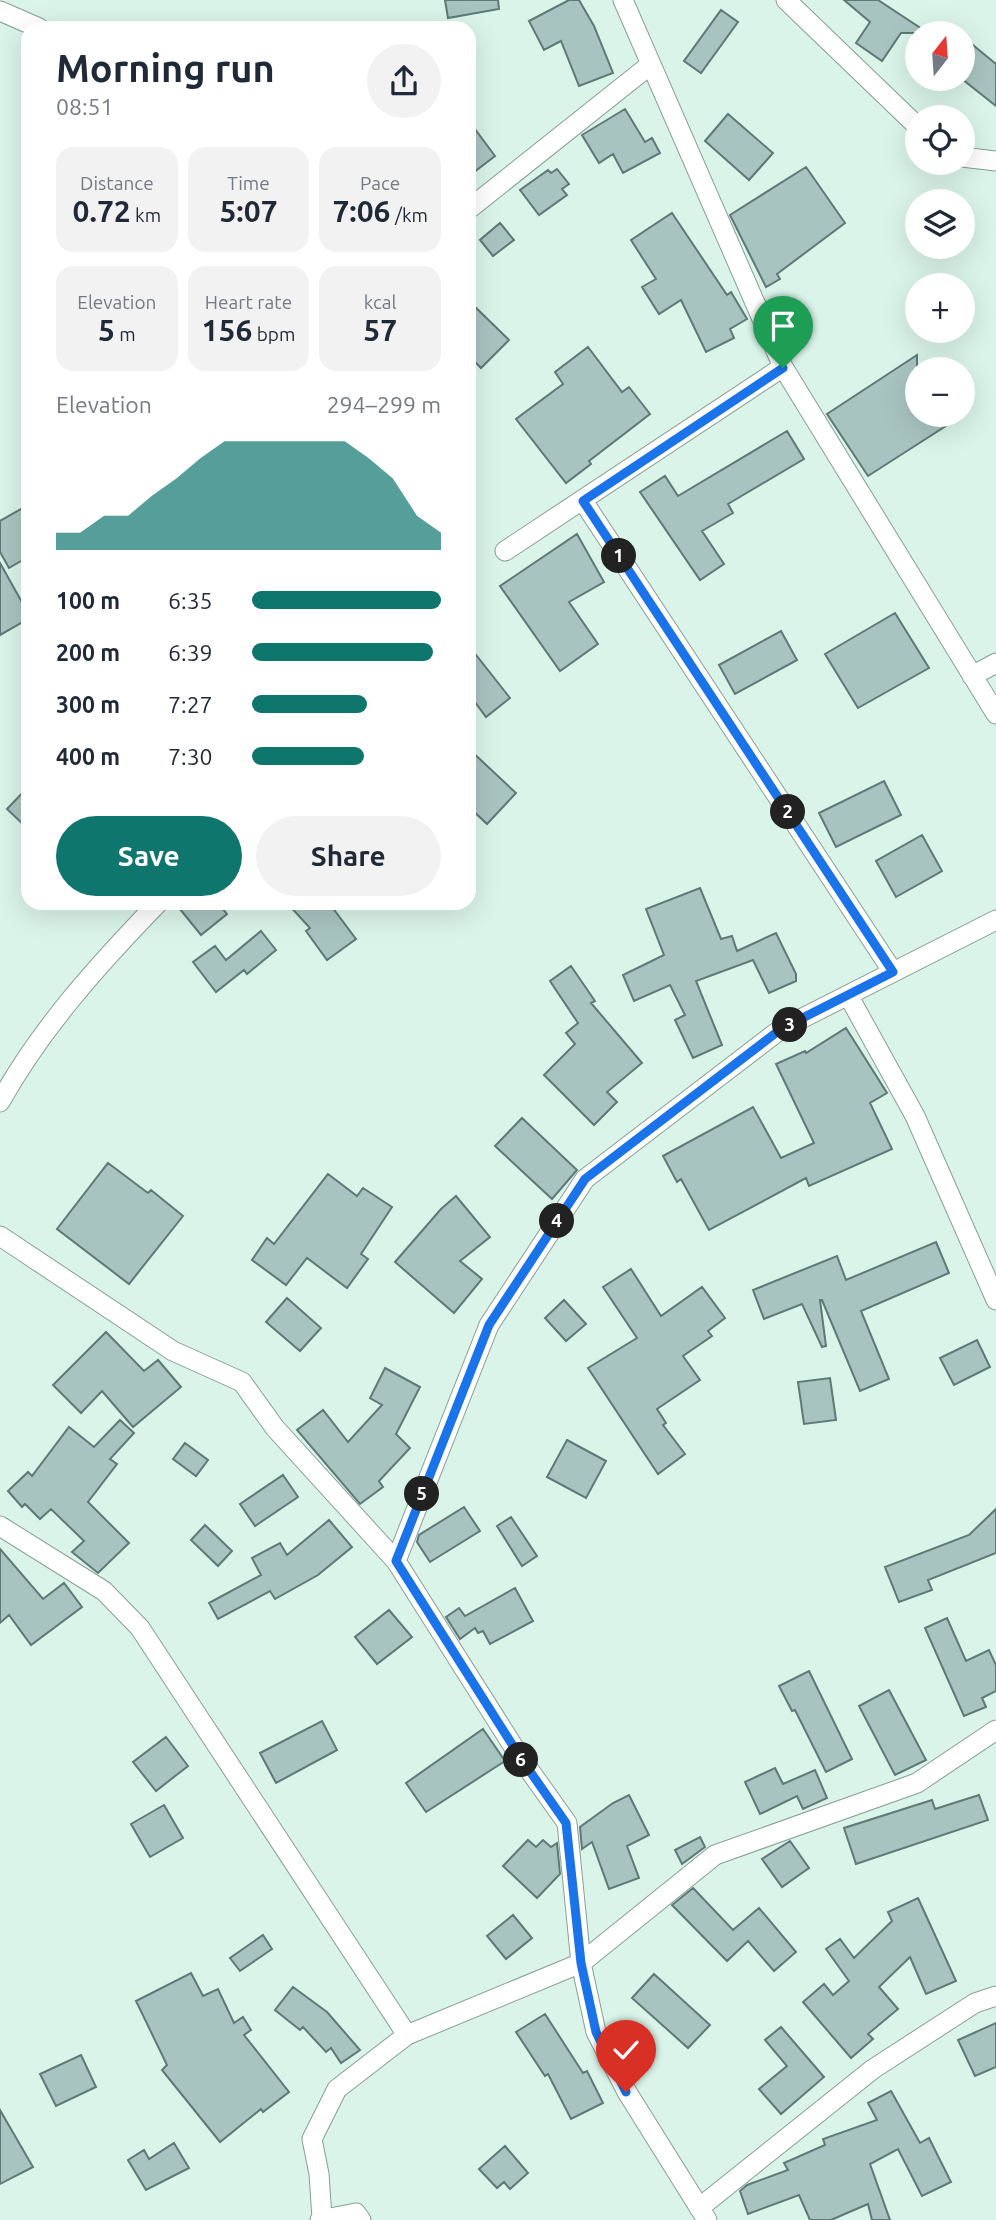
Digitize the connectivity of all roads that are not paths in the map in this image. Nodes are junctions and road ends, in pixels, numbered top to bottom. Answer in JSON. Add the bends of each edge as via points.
{"nodes":[{"id":1,"x":623,"y":0,"type":"edge"},
{"id":2,"x":786,"y":0,"type":"edge"},
{"id":3,"x":0,"y":11,"type":"edge"},
{"id":4,"x":23,"y":21,"type":"edge"},
{"id":5,"x":650,"y":65,"type":"junction"},
{"id":6,"x":905,"y":114,"type":"edge"},
{"id":7,"x":975,"y":159,"type":"edge"},
{"id":8,"x":996,"y":161,"type":"edge"},
{"id":9,"x":476,"y":203,"type":"edge"},
{"id":10,"x":783,"y":368,"type":"junction"},
{"id":11,"x":583,"y":501,"type":"junction"},
{"id":12,"x":505,"y":551,"type":"dead end"},
{"id":13,"x":996,"y":663,"type":"edge"},
{"id":14,"x":972,"y":676,"type":"junction"},
{"id":15,"x":996,"y":714,"type":"edge"},
{"id":16,"x":151,"y":910,"type":"edge"},
{"id":17,"x":996,"y":920,"type":"edge"},
{"id":18,"x":893,"y":972,"type":"junction"},
{"id":19,"x":848,"y":995,"type":"junction"},
{"id":20,"x":0,"y":1102,"type":"edge"},
{"id":21,"x":0,"y":1236,"type":"edge"},
{"id":22,"x":996,"y":1300,"type":"edge"},
{"id":23,"x":0,"y":1525,"type":"edge"},
{"id":24,"x":396,"y":1561,"type":"junction"},
{"id":25,"x":996,"y":1730,"type":"edge"},
{"id":26,"x":581,"y":1963,"type":"junction"},
{"id":27,"x":996,"y":1996,"type":"edge"},
{"id":28,"x":407,"y":2035,"type":"junction"},
{"id":29,"x":703,"y":2214,"type":"edge"},
{"id":30,"x":321,"y":2219,"type":"edge"},
{"id":31,"x":361,"y":2220,"type":"edge"}],
"edges":[{"from":1,"to":5,"type":"street"},
{"from":2,"to":6,"type":"street"},
{"from":3,"to":4,"type":"street"},
{"from":5,"to":9,"type":"street"},
{"from":5,"to":10,"type":"street"},
{"from":7,"to":8,"type":"street"},
{"from":10,"to":11,"type":"street"},
{"from":10,"to":14,"type":"street"},
{"from":11,"to":12,"type":"street"},
{"from":11,"to":18,"type":"street"},
{"from":13,"to":14,"type":"street"},
{"from":14,"to":15,"type":"street"},
{"from":16,"to":20,"type":"street","via":[[93,971]]},
{"from":17,"to":18,"type":"street"},
{"from":18,"to":19,"type":"street"},
{"from":19,"to":22,"type":"street","via":[[915,1116]]},
{"from":19,"to":24,"type":"street","via":[[781,1029],[585,1179],[489,1325]]},
{"from":21,"to":24,"type":"street","via":[[173,1351],[242,1382],[275,1428]]},
{"from":23,"to":28,"type":"street","via":[[104,1591],[140,1628]]},
{"from":24,"to":26,"type":"street","via":[[566,1823]]},
{"from":25,"to":26,"type":"street","via":[[917,1783],[715,1855]]},
{"from":26,"to":28,"type":"street"},
{"from":26,"to":29,"type":"street","via":[[596,2032],[626,2092]]},
{"from":27,"to":29,"type":"street","via":[[975,2003],[873,2069]]},
{"from":28,"to":30,"type":"street","via":[[337,2089],[312,2139]]},
{"from":30,"to":31,"type":"street","via":[[356,2213]]}]}
